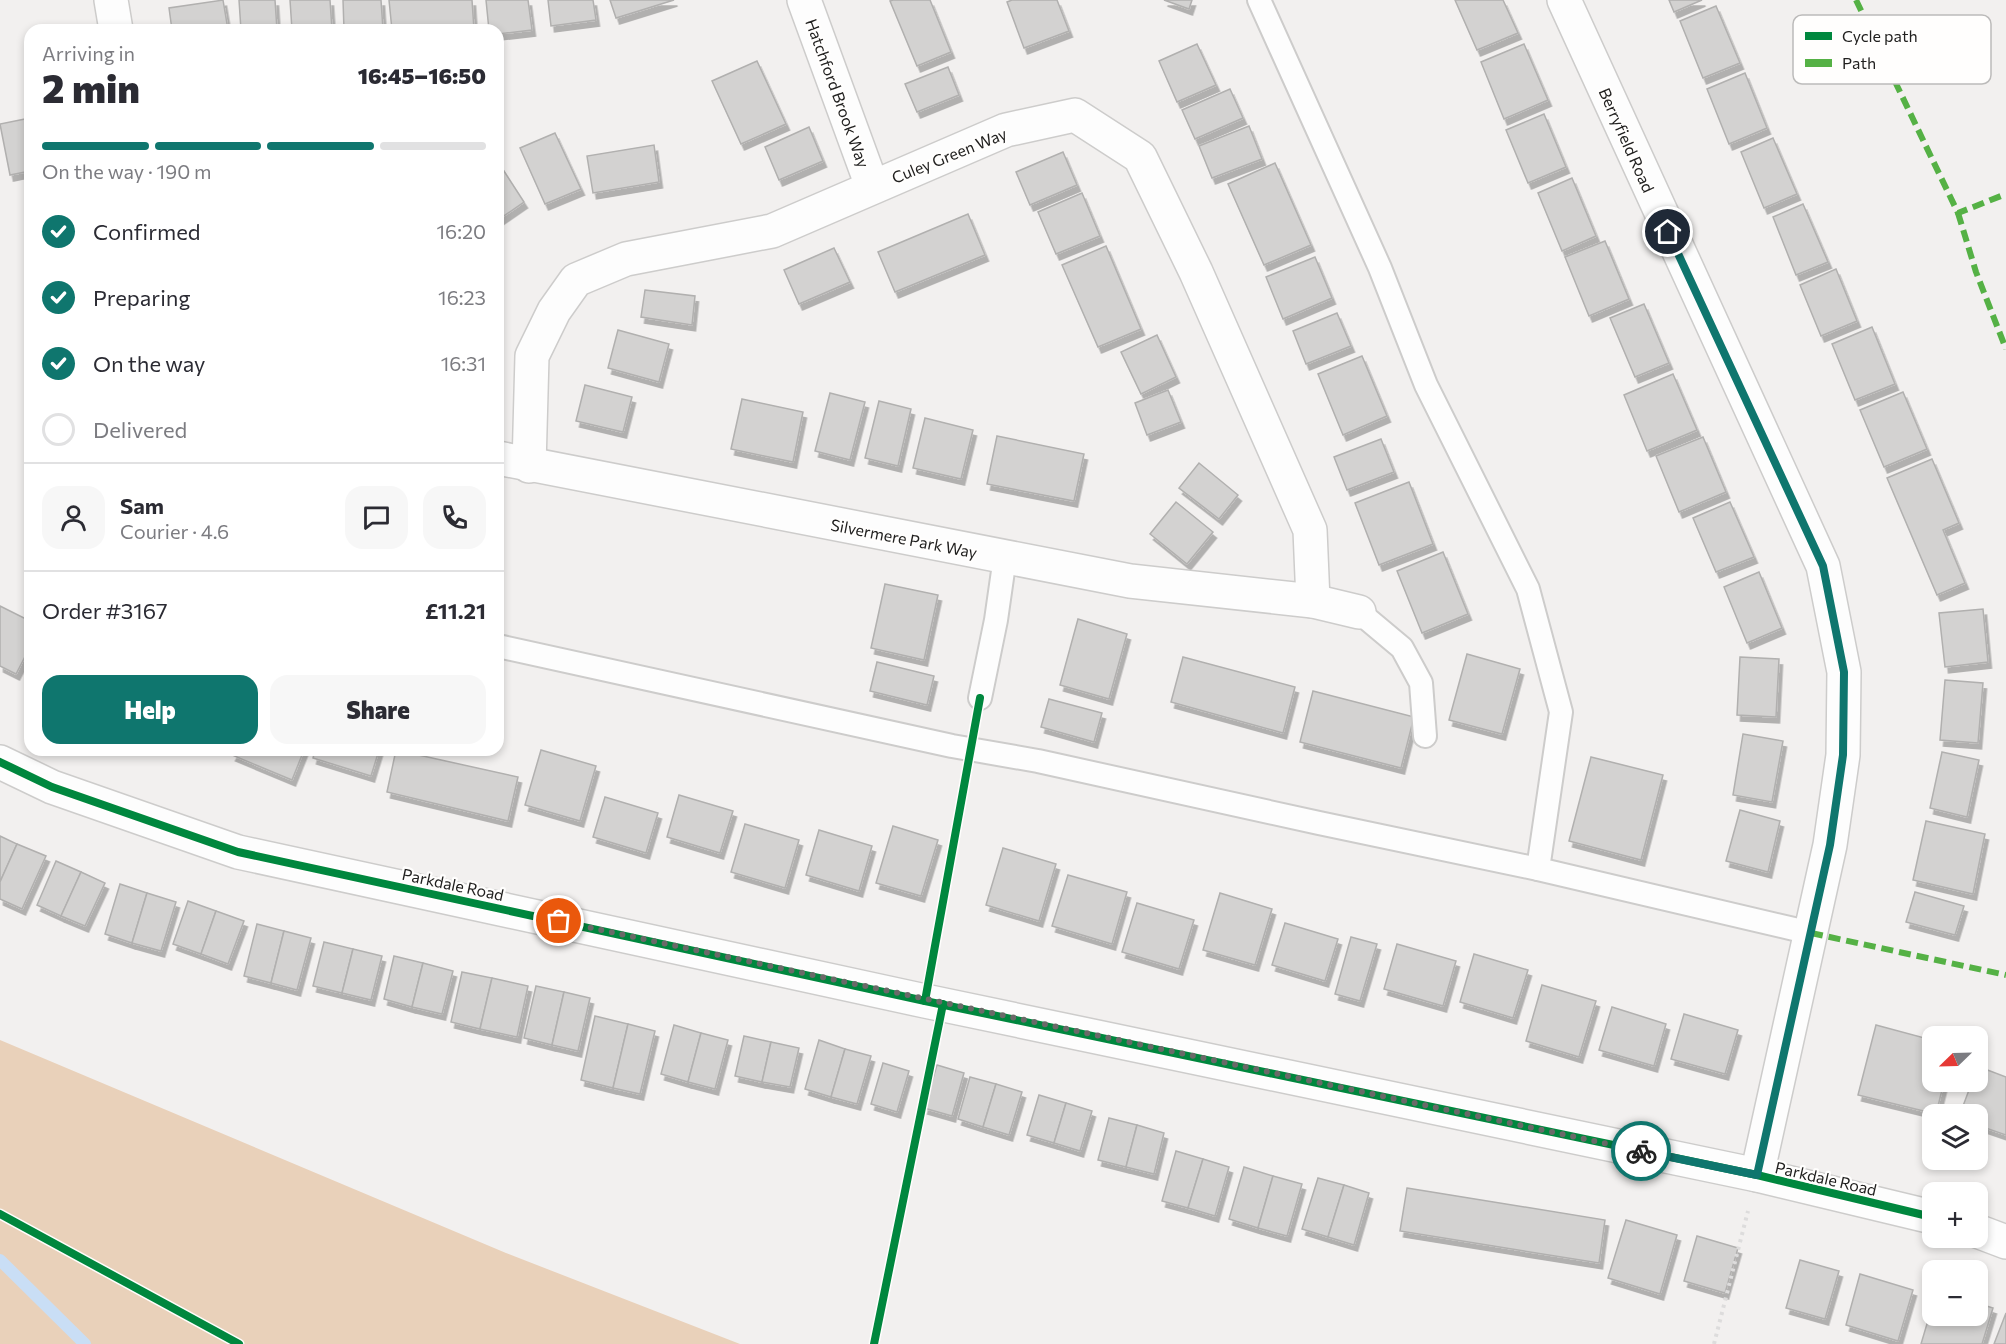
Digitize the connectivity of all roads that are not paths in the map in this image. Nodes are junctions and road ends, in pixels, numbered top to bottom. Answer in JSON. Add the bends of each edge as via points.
{"nodes":[{"id":1,"x":111,"y":0,"type":"edge"},
{"id":2,"x":804,"y":0,"type":"edge"},
{"id":3,"x":1259,"y":0,"type":"edge"},
{"id":4,"x":1564,"y":0,"type":"edge"},
{"id":5,"x":115,"y":24,"type":"edge"},
{"id":6,"x":872,"y":186,"type":"junction"},
{"id":7,"x":513,"y":462,"type":"edge"},
{"id":8,"x":1005,"y":557,"type":"junction"},
{"id":9,"x":1313,"y":601,"type":"junction"},
{"id":10,"x":1359,"y":612,"type":"joint"},
{"id":11,"x":504,"y":647,"type":"edge"},
{"id":12,"x":980,"y":698,"type":"dead end"},
{"id":13,"x":1425,"y":736,"type":"dead end"},
{"id":14,"x":0,"y":762,"type":"edge"},
{"id":15,"x":1538,"y":868,"type":"junction"},
{"id":16,"x":1811,"y":933,"type":"junction"},
{"id":17,"x":1757,"y":1175,"type":"junction"},
{"id":18,"x":1922,"y":1215,"type":"edge"},
{"id":19,"x":1988,"y":1235,"type":"edge"},
{"id":20,"x":2006,"y":1242,"type":"edge"}],
"edges":[{"from":1,"to":5,"type":"street"},
{"from":2,"to":6,"type":"street","name":"Hatchford Brook Way"},
{"from":3,"to":15,"type":"lane","via":[[1380,268],[1426,385],[1528,589],[1561,712]]},
{"from":4,"to":16,"type":"street","name":"Berryfield Road","via":[[1823,566],[1844,672],[1843,755],[1830,845]]},
{"from":6,"to":7,"type":"street","name":"Culey Green Way","via":[[772,231],[626,259],[576,280],[554,311],[532,356]]},
{"from":6,"to":9,"type":"street","name":"Culey Green Way","via":[[1006,130],[1075,115],[1140,157],[1196,272],[1310,530]]},
{"from":7,"to":8,"type":"street","name":"Silvermere Park Way"},
{"from":8,"to":9,"type":"street","name":"Silvermere Park Way","via":[[1130,581]]},
{"from":8,"to":12,"type":"lane"},
{"from":9,"to":10,"type":"street"},
{"from":10,"to":13,"type":"lane","via":[[1402,648],[1421,683]]},
{"from":11,"to":15,"type":"lane"},
{"from":14,"to":17,"type":"street","name":"Parkdale Road","via":[[52,787],[238,852]]},
{"from":15,"to":16,"type":"lane"},
{"from":16,"to":17,"type":"street","name":"Berryfield Road"},
{"from":17,"to":18,"type":"street","name":"Parkdale Road"},
{"from":19,"to":20,"type":"street"}]}
